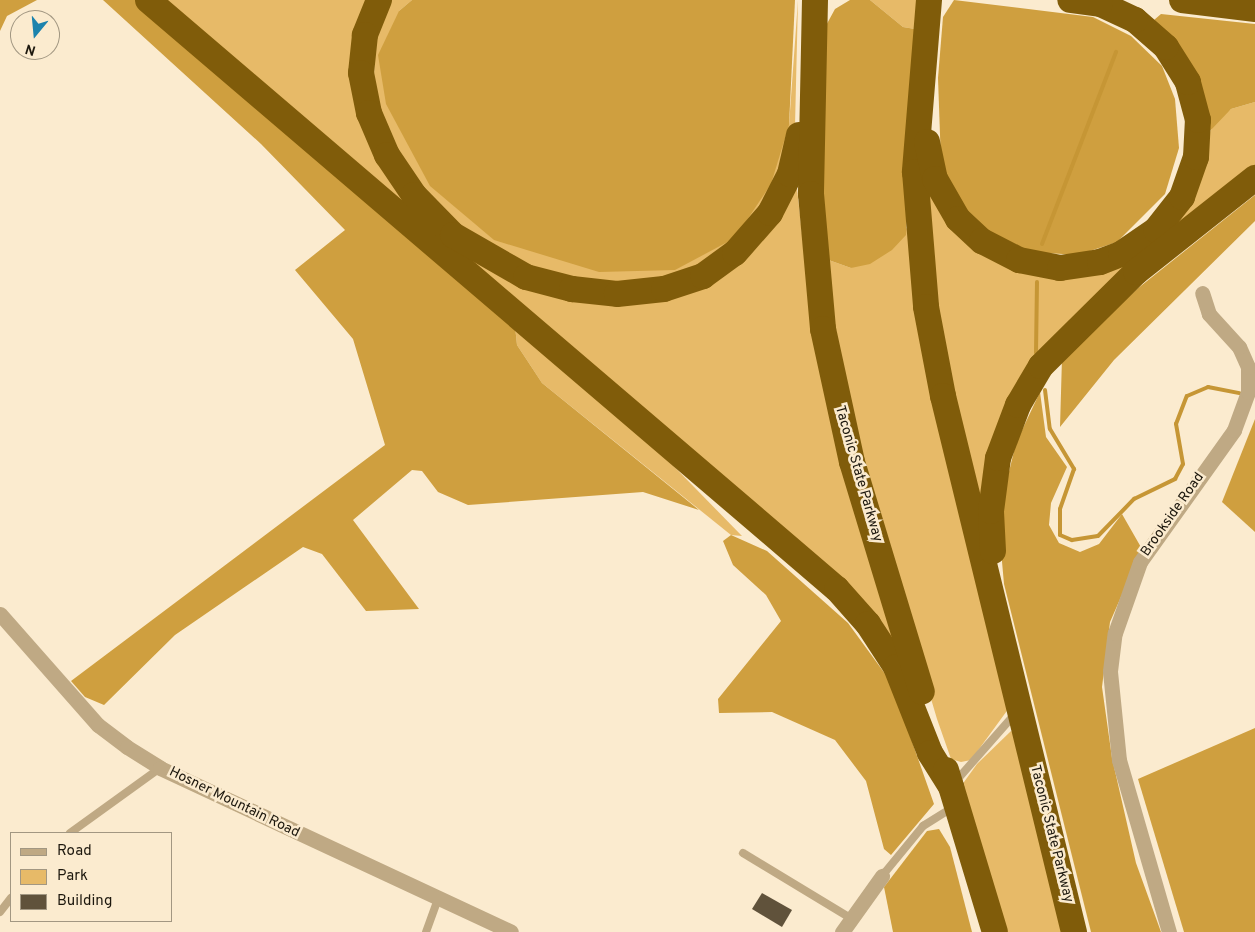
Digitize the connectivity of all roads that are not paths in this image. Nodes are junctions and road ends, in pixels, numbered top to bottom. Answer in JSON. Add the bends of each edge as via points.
{"nodes":[{"id":1,"x":148,"y":0,"type":"edge"},
{"id":2,"x":379,"y":0,"type":"edge"},
{"id":3,"x":815,"y":0,"type":"edge"},
{"id":4,"x":929,"y":0,"type":"edge"},
{"id":5,"x":1070,"y":0,"type":"edge"},
{"id":6,"x":1182,"y":0,"type":"edge"},
{"id":7,"x":1255,"y":8,"type":"edge"},
{"id":8,"x":919,"y":90,"type":"junction"},
{"id":9,"x":810,"y":94,"type":"junction"},
{"id":10,"x":1255,"y":178,"type":"edge"},
{"id":11,"x":1202,"y":293,"type":"dead end"},
{"id":12,"x":0,"y":614,"type":"edge"},
{"id":13,"x":1020,"y":709,"type":"junction"},
{"id":14,"x":160,"y":768,"type":"junction"},
{"id":15,"x":954,"y":796,"type":"junction"},
{"id":16,"x":71,"y":832,"type":"edge"},
{"id":17,"x":744,"y":853,"type":"dead end"},
{"id":18,"x":882,"y":876,"type":"joint"},
{"id":19,"x":440,"y":896,"type":"junction"},
{"id":20,"x":10,"y":899,"type":"edge"},
{"id":21,"x":0,"y":912,"type":"edge"},
{"id":22,"x":852,"y":919,"type":"junction"},
{"id":23,"x":1074,"y":926,"type":"edge"},
{"id":24,"x":426,"y":932,"type":"edge"},
{"id":25,"x":511,"y":932,"type":"edge"},
{"id":26,"x":842,"y":932,"type":"edge"},
{"id":27,"x":995,"y":932,"type":"edge"},
{"id":28,"x":1169,"y":932,"type":"edge"}],
"edges":[{"from":1,"to":15,"type":"highway","via":[[837,589],[868,624],[896,667],[930,752]]},
{"from":2,"to":9,"type":"highway","via":[[365,35],[364,93],[377,134],[399,174],[432,216],[476,251],[526,277],[565,288],[642,293],[684,283],[721,265],[749,240],[781,195],[794,164],[799,116]]},
{"from":3,"to":9,"type":"highway","name":"Taconic State Parkway"},
{"from":4,"to":8,"type":"highway","name":"Taconic State Parkway"},
{"from":5,"to":8,"type":"highway","via":[[1118,11],[1152,33],[1179,64],[1195,100],[1198,140],[1190,178],[1170,215],[1141,243],[1100,262],[1060,268],[1019,260],[982,241],[950,209],[935,179],[928,150],[928,110]]},
{"from":6,"to":7,"type":"highway"},
{"from":8,"to":13,"type":"highway","name":"Taconic State Parkway","via":[[917,217],[926,307],[943,396]]},
{"from":9,"to":15,"type":"highway","name":"Taconic State Parkway","via":[[813,239],[831,373],[852,462]]},
{"from":10,"to":13,"type":"highway","via":[[1160,251],[1071,332],[1041,366],[1015,411],[998,458],[991,525]]},
{"from":11,"to":28,"type":"street","name":"Brookside Road","via":[[1209,314],[1239,346],[1248,366],[1248,392],[1234,430],[1140,562],[1115,633],[1110,671],[1119,760]]},
{"from":12,"to":14,"type":"street","name":"Hosner Mountain Road","via":[[98,725]]},
{"from":13,"to":15,"type":"lane"},
{"from":13,"to":23,"type":"highway","name":"Taconic State Parkway"},
{"from":14,"to":16,"type":"lane"},
{"from":14,"to":19,"type":"street","name":"Hosner Mountain Road"},
{"from":15,"to":18,"type":"lane","via":[[923,826]]},
{"from":15,"to":27,"type":"highway","name":"Taconic State Parkway"},
{"from":17,"to":22,"type":"lane"},
{"from":18,"to":22,"type":"street"},
{"from":19,"to":24,"type":"lane"},
{"from":19,"to":25,"type":"street","name":"Hosner Mountain Road"},
{"from":20,"to":21,"type":"lane"},
{"from":22,"to":26,"type":"street"}]}
